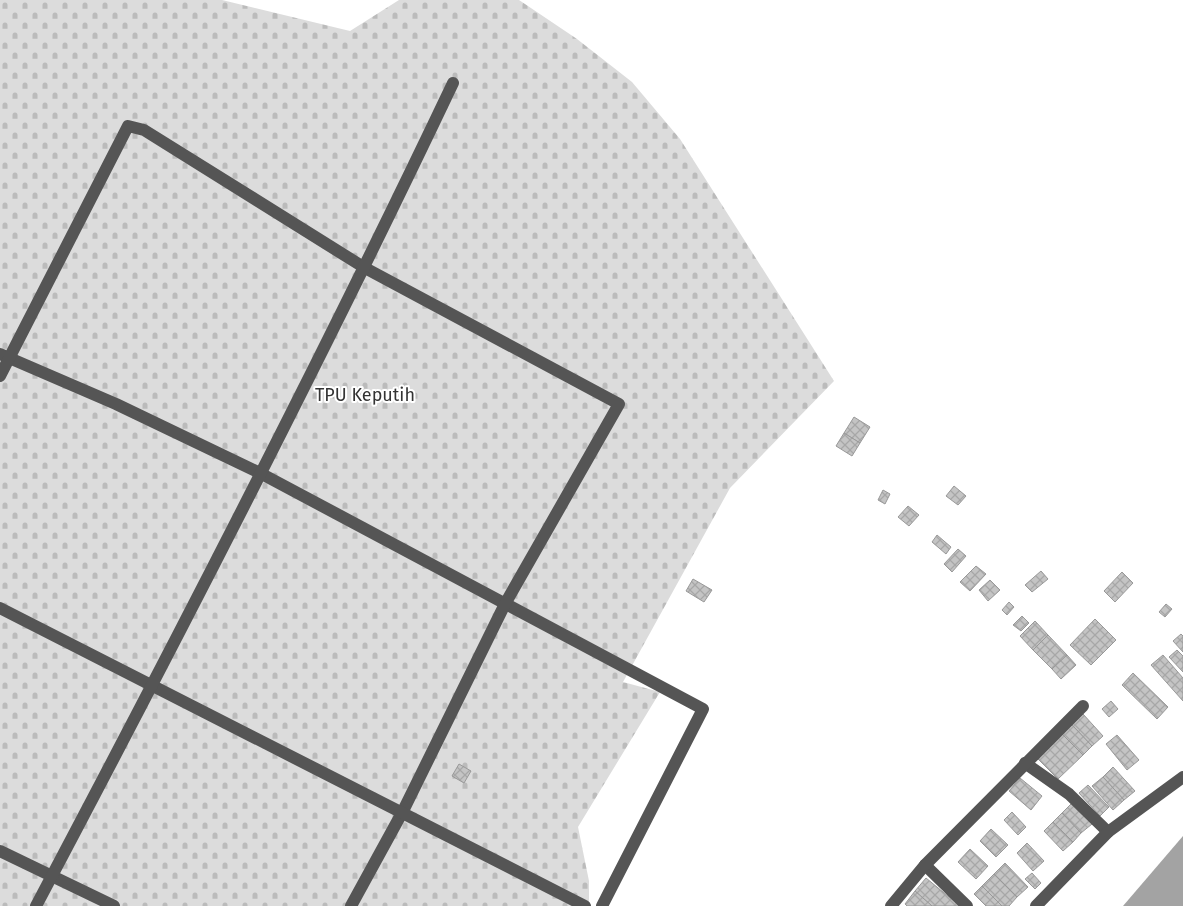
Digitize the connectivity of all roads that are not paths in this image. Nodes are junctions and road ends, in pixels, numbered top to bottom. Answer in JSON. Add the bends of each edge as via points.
{"nodes":[{"id":1,"x":453,"y":83,"type":"dead end"},
{"id":2,"x":365,"y":268,"type":"junction"},
{"id":3,"x":4,"y":356,"type":"edge"},
{"id":4,"x":0,"y":376,"type":"edge"},
{"id":5,"x":260,"y":473,"type":"junction"},
{"id":6,"x":506,"y":604,"type":"junction"},
{"id":7,"x":0,"y":608,"type":"edge"},
{"id":8,"x":153,"y":686,"type":"junction"},
{"id":9,"x":1083,"y":706,"type":"dead end"},
{"id":10,"x":1024,"y":763,"type":"junction"},
{"id":11,"x":1183,"y":777,"type":"edge"},
{"id":12,"x":403,"y":811,"type":"junction"},
{"id":13,"x":1108,"y":832,"type":"junction"},
{"id":14,"x":0,"y":851,"type":"edge"},
{"id":15,"x":926,"y":865,"type":"junction"},
{"id":16,"x":52,"y":876,"type":"junction"},
{"id":17,"x":36,"y":906,"type":"edge"},
{"id":18,"x":114,"y":906,"type":"edge"},
{"id":19,"x":351,"y":906,"type":"edge"},
{"id":20,"x":585,"y":906,"type":"edge"},
{"id":21,"x":602,"y":906,"type":"edge"},
{"id":22,"x":891,"y":906,"type":"edge"},
{"id":23,"x":968,"y":906,"type":"edge"},
{"id":24,"x":1036,"y":906,"type":"edge"}],
"edges":[{"from":1,"to":2,"type":"street"},
{"from":2,"to":3,"type":"street","via":[[144,130],[128,126]]},
{"from":2,"to":5,"type":"street"},
{"from":2,"to":6,"type":"street","via":[[619,404]]},
{"from":3,"to":4,"type":"street"},
{"from":3,"to":5,"type":"street","via":[[116,404]]},
{"from":5,"to":6,"type":"street"},
{"from":5,"to":8,"type":"street"},
{"from":6,"to":12,"type":"street"},
{"from":6,"to":21,"type":"street","via":[[703,709]]},
{"from":7,"to":8,"type":"street"},
{"from":8,"to":12,"type":"street"},
{"from":8,"to":16,"type":"street"},
{"from":9,"to":10,"type":"street"},
{"from":10,"to":13,"type":"street","via":[[1070,794]]},
{"from":10,"to":15,"type":"street"},
{"from":11,"to":13,"type":"street"},
{"from":12,"to":19,"type":"street"},
{"from":12,"to":20,"type":"street"},
{"from":13,"to":24,"type":"street"},
{"from":14,"to":16,"type":"street"},
{"from":15,"to":22,"type":"street"},
{"from":15,"to":23,"type":"street"},
{"from":16,"to":17,"type":"street"},
{"from":16,"to":18,"type":"street"}]}
